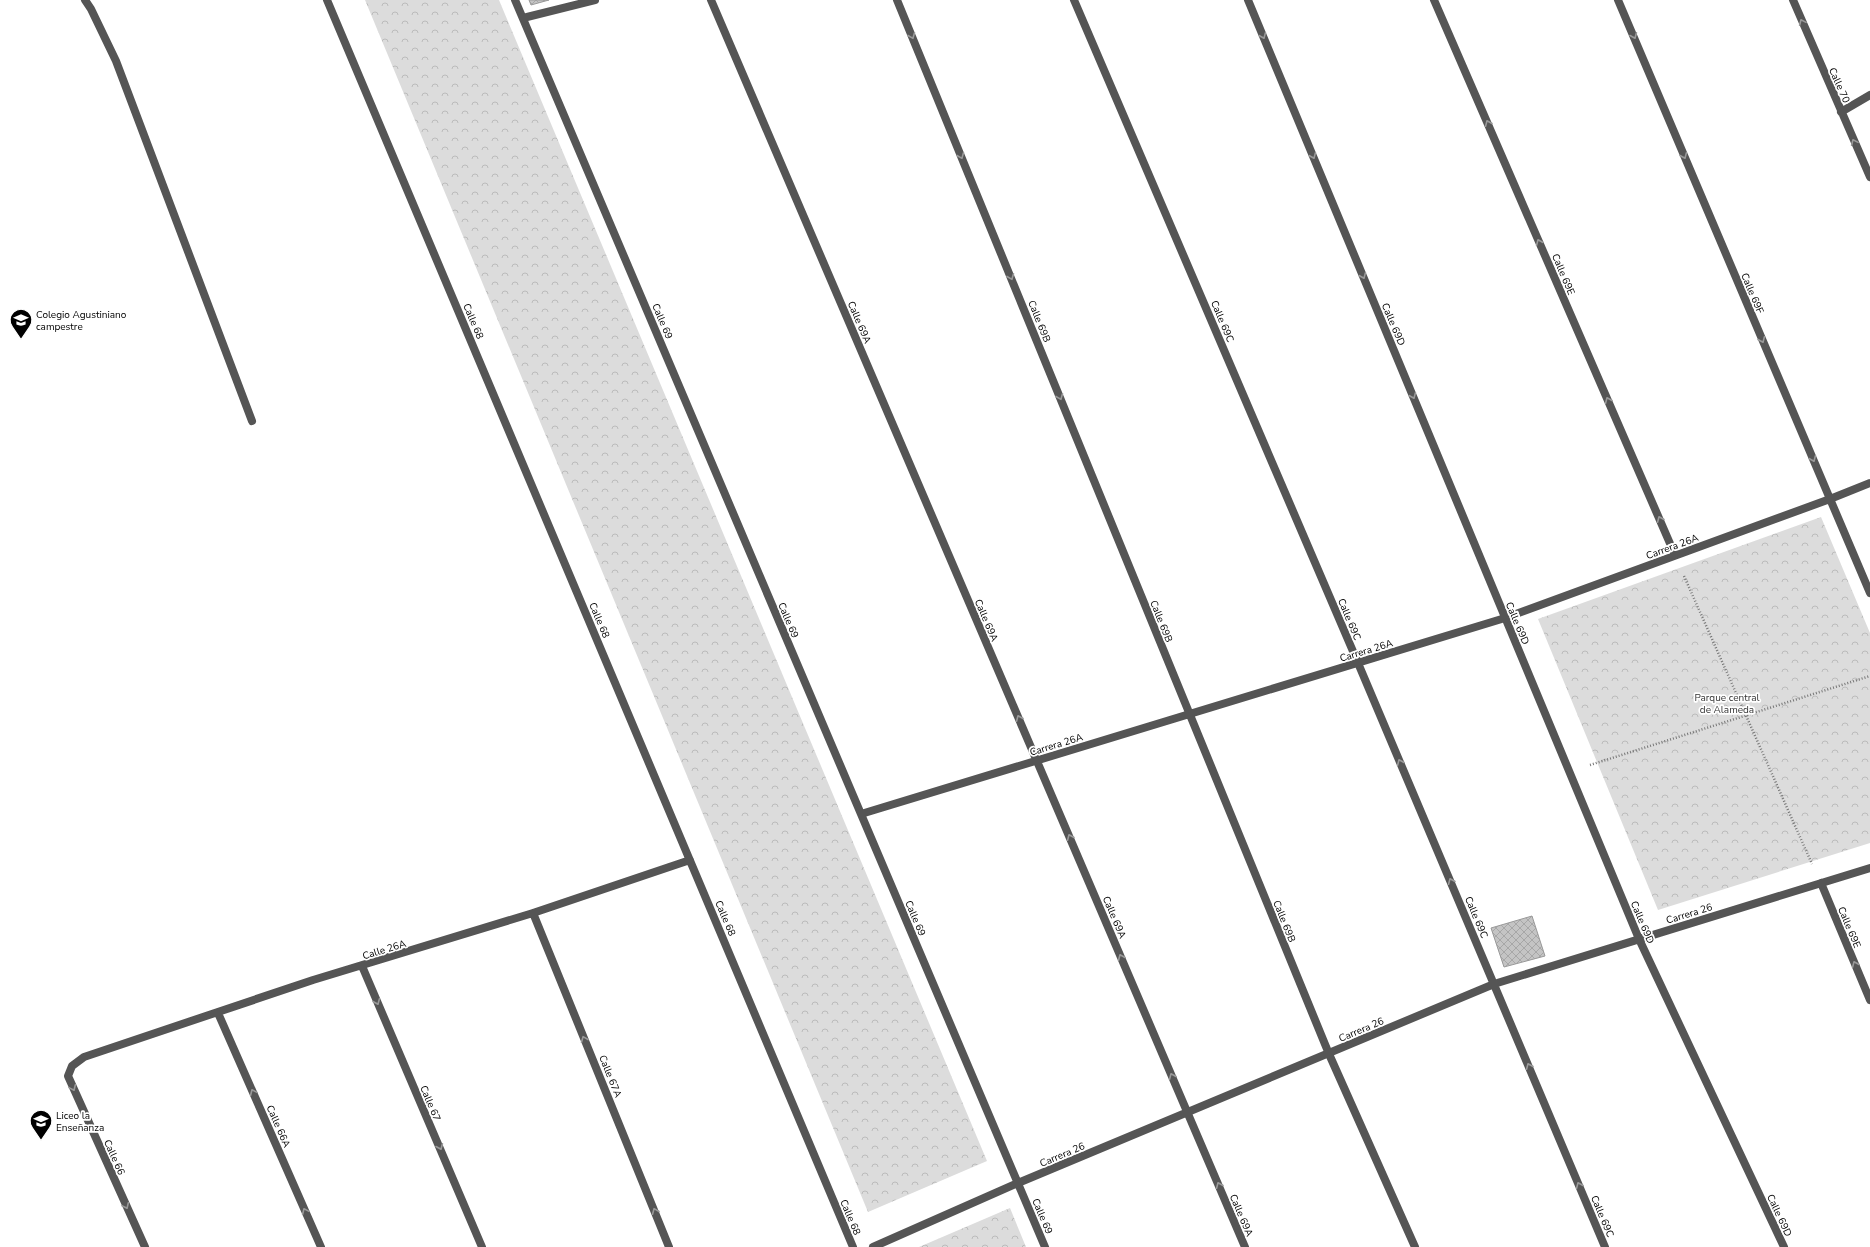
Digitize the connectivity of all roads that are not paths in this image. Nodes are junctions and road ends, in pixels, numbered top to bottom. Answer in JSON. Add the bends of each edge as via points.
{"nodes":[{"id":1,"x":85,"y":0,"type":"edge"},
{"id":2,"x":327,"y":0,"type":"edge"},
{"id":3,"x":516,"y":0,"type":"edge"},
{"id":4,"x":595,"y":0,"type":"edge"},
{"id":5,"x":711,"y":0,"type":"edge"},
{"id":6,"x":897,"y":0,"type":"edge"},
{"id":7,"x":1074,"y":0,"type":"edge"},
{"id":8,"x":1248,"y":0,"type":"edge"},
{"id":9,"x":1434,"y":0,"type":"edge"},
{"id":10,"x":1618,"y":0,"type":"edge"},
{"id":11,"x":1792,"y":0,"type":"edge"},
{"id":12,"x":523,"y":18,"type":"junction"},
{"id":13,"x":1870,"y":95,"type":"edge"},
{"id":14,"x":1841,"y":112,"type":"junction"},
{"id":15,"x":1870,"y":177,"type":"edge"},
{"id":16,"x":252,"y":421,"type":"dead end"},
{"id":17,"x":1870,"y":483,"type":"edge"},
{"id":18,"x":1830,"y":499,"type":"junction"},
{"id":19,"x":1675,"y":555,"type":"junction"},
{"id":20,"x":1870,"y":593,"type":"edge"},
{"id":21,"x":1505,"y":618,"type":"junction"},
{"id":22,"x":1358,"y":663,"type":"junction"},
{"id":23,"x":1190,"y":714,"type":"junction"},
{"id":24,"x":1037,"y":760,"type":"junction"},
{"id":25,"x":861,"y":814,"type":"junction"},
{"id":26,"x":690,"y":860,"type":"junction"},
{"id":27,"x":1870,"y":868,"type":"edge"},
{"id":28,"x":1821,"y":883,"type":"junction"},
{"id":29,"x":533,"y":913,"type":"junction"},
{"id":30,"x":1639,"y":939,"type":"junction"},
{"id":31,"x":362,"y":966,"type":"junction"},
{"id":32,"x":1494,"y":984,"type":"junction"},
{"id":33,"x":1870,"y":1000,"type":"edge"},
{"id":34,"x":218,"y":1013,"type":"junction"},
{"id":35,"x":1329,"y":1054,"type":"junction"},
{"id":36,"x":84,"y":1057,"type":"joint"},
{"id":37,"x":1188,"y":1112,"type":"junction"},
{"id":38,"x":1018,"y":1183,"type":"junction"},
{"id":39,"x":145,"y":1247,"type":"edge"},
{"id":40,"x":321,"y":1247,"type":"edge"},
{"id":41,"x":482,"y":1247,"type":"edge"},
{"id":42,"x":669,"y":1247,"type":"edge"},
{"id":43,"x":853,"y":1247,"type":"edge"},
{"id":44,"x":873,"y":1247,"type":"edge"},
{"id":45,"x":1045,"y":1247,"type":"edge"},
{"id":46,"x":1245,"y":1247,"type":"edge"},
{"id":47,"x":1415,"y":1247,"type":"edge"},
{"id":48,"x":1605,"y":1247,"type":"edge"},
{"id":49,"x":1784,"y":1247,"type":"edge"}],
"edges":[{"from":1,"to":16,"type":"street","via":[[116,61]]},
{"from":2,"to":26,"type":"street","name":"Calle 68"},
{"from":3,"to":12,"type":"street","name":"Calle 69"},
{"from":4,"to":12,"type":"street"},
{"from":24,"to":5,"type":"street","name":"Calle 69A","one_way":true},
{"from":6,"to":23,"type":"street","name":"Calle 69B","one_way":true},
{"from":7,"to":22,"type":"street","name":"Calle 69C"},
{"from":8,"to":21,"type":"street","name":"Calle 69D","one_way":true},
{"from":19,"to":9,"type":"street","name":"Calle 69E","one_way":true},
{"from":10,"to":18,"type":"street","name":"Calle 69F","one_way":true},
{"from":14,"to":11,"type":"street","name":"Calle 70","one_way":true},
{"from":12,"to":25,"type":"street","name":"Calle 69"},
{"from":13,"to":14,"type":"street"},
{"from":15,"to":14,"type":"street","name":"Calle 70","one_way":true},
{"from":17,"to":18,"type":"street","name":"Carrera 26A"},
{"from":18,"to":19,"type":"street","name":"Carrera 26A"},
{"from":18,"to":20,"type":"street","name":"Calle 69F"},
{"from":19,"to":21,"type":"street","name":"Carrera 26A"},
{"from":21,"to":22,"type":"street","name":"Carrera 26A"},
{"from":21,"to":30,"type":"street","name":"Calle 69D"},
{"from":22,"to":23,"type":"street","name":"Carrera 26A"},
{"from":32,"to":22,"type":"street","name":"Calle 69C","one_way":true},
{"from":23,"to":24,"type":"street","name":"Carrera 26A"},
{"from":23,"to":35,"type":"street","name":"Calle 69B"},
{"from":24,"to":25,"type":"street","name":"Carrera 26A"},
{"from":37,"to":24,"type":"street","name":"Calle 69A","one_way":true},
{"from":25,"to":38,"type":"street","name":"Calle 69"},
{"from":26,"to":29,"type":"street","name":"Calle 26A"},
{"from":26,"to":43,"type":"street","name":"Calle 68"},
{"from":27,"to":28,"type":"street","name":"Carrera 26"},
{"from":28,"to":30,"type":"street","name":"Carrera 26"},
{"from":33,"to":28,"type":"street","name":"Calle 69E","one_way":true},
{"from":29,"to":31,"type":"street","name":"Calle 26A"},
{"from":42,"to":29,"type":"street","name":"Calle 67A","one_way":true},
{"from":30,"to":32,"type":"street","name":"Carrera 26"},
{"from":30,"to":49,"type":"street","name":"Calle 69D"},
{"from":31,"to":34,"type":"street","name":"Calle 26A"},
{"from":31,"to":41,"type":"street","name":"Calle 67","one_way":true},
{"from":32,"to":35,"type":"street","name":"Carrera 26"},
{"from":48,"to":32,"type":"street","name":"Calle 69C","one_way":true},
{"from":34,"to":36,"type":"street","name":"Calle 26A"},
{"from":40,"to":34,"type":"street","name":"Calle 66A","one_way":true},
{"from":35,"to":37,"type":"street","name":"Carrera 26"},
{"from":35,"to":47,"type":"street","name":"Calle 69B"},
{"from":36,"to":39,"type":"street","name":"Calle 66","one_way":true,"via":[[72,1066],[68,1076]]},
{"from":37,"to":38,"type":"street","name":"Carrera 26"},
{"from":46,"to":37,"type":"street","name":"Calle 69A","one_way":true},
{"from":38,"to":44,"type":"street","name":"Carrera 26"},
{"from":38,"to":45,"type":"street","name":"Calle 69"}]}
